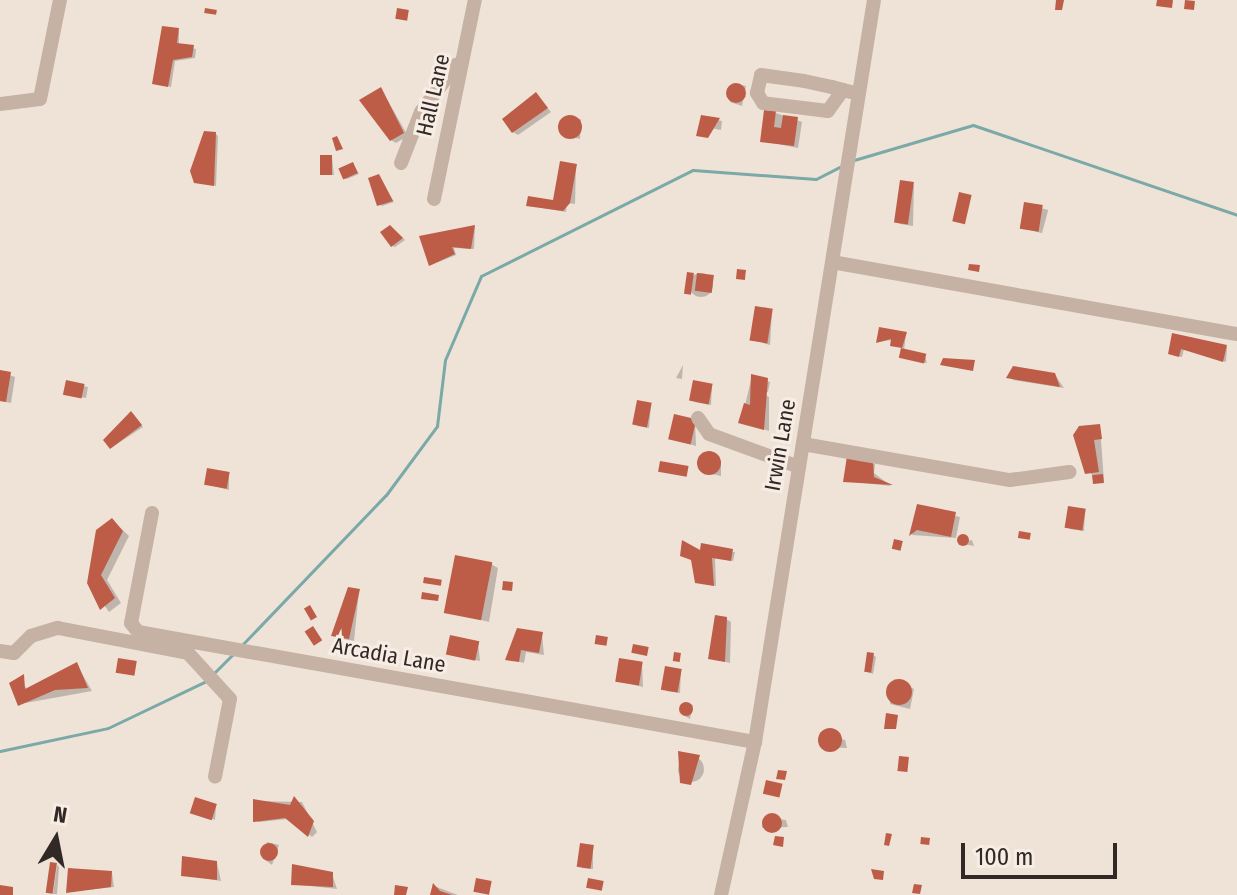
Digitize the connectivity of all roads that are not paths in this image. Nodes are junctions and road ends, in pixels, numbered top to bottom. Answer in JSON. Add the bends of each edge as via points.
{"nodes":[{"id":1,"x":60,"y":0,"type":"edge"},
{"id":2,"x":475,"y":0,"type":"edge"},
{"id":3,"x":874,"y":0,"type":"edge"},
{"id":4,"x":462,"y":59,"type":"junction"},
{"id":5,"x":843,"y":90,"type":"junction"},
{"id":6,"x":859,"y":94,"type":"junction"},
{"id":7,"x":0,"y":104,"type":"edge"},
{"id":8,"x":401,"y":163,"type":"dead end"},
{"id":9,"x":434,"y":199,"type":"dead end"},
{"id":10,"x":832,"y":262,"type":"junction"},
{"id":11,"x":1237,"y":334,"type":"edge"},
{"id":12,"x":698,"y":418,"type":"dead end"},
{"id":13,"x":803,"y":444,"type":"junction"},
{"id":14,"x":799,"y":467,"type":"junction"},
{"id":15,"x":1069,"y":472,"type":"dead end"},
{"id":16,"x":152,"y":513,"type":"dead end"},
{"id":17,"x":0,"y":651,"type":"edge"},
{"id":18,"x":755,"y":742,"type":"junction"},
{"id":19,"x":215,"y":777,"type":"dead end"},
{"id":20,"x":721,"y":895,"type":"edge"}],
"edges":[{"from":1,"to":7,"type":"street","via":[[40,99]]},
{"from":2,"to":4,"type":"street","name":"Hall Lane"},
{"from":3,"to":6,"type":"street","name":"Irwin Lane"},
{"from":4,"to":8,"type":"street","via":[[421,112]]},
{"from":4,"to":9,"type":"street","name":"Hall Lane"},
{"from":5,"to":5,"type":"street","via":[[761,75],[757,93],[763,103],[828,111]]},
{"from":5,"to":6,"type":"street"},
{"from":6,"to":10,"type":"street","name":"Irwin Lane"},
{"from":10,"to":11,"type":"street"},
{"from":10,"to":13,"type":"street","name":"Irwin Lane"},
{"from":12,"to":14,"type":"street","via":[[709,434]]},
{"from":13,"to":14,"type":"street","name":"Irwin Lane"},
{"from":13,"to":15,"type":"street","via":[[1010,480]]},
{"from":14,"to":18,"type":"street","name":"Irwin Lane"},
{"from":16,"to":18,"type":"street","name":"Arcadia Lane","via":[[131,623],[138,632]]},
{"from":17,"to":19,"type":"street","via":[[14,653],[31,636],[58,628],[165,647],[205,668],[230,699]]},
{"from":18,"to":20,"type":"street","name":"Irwin Lane"}]}
